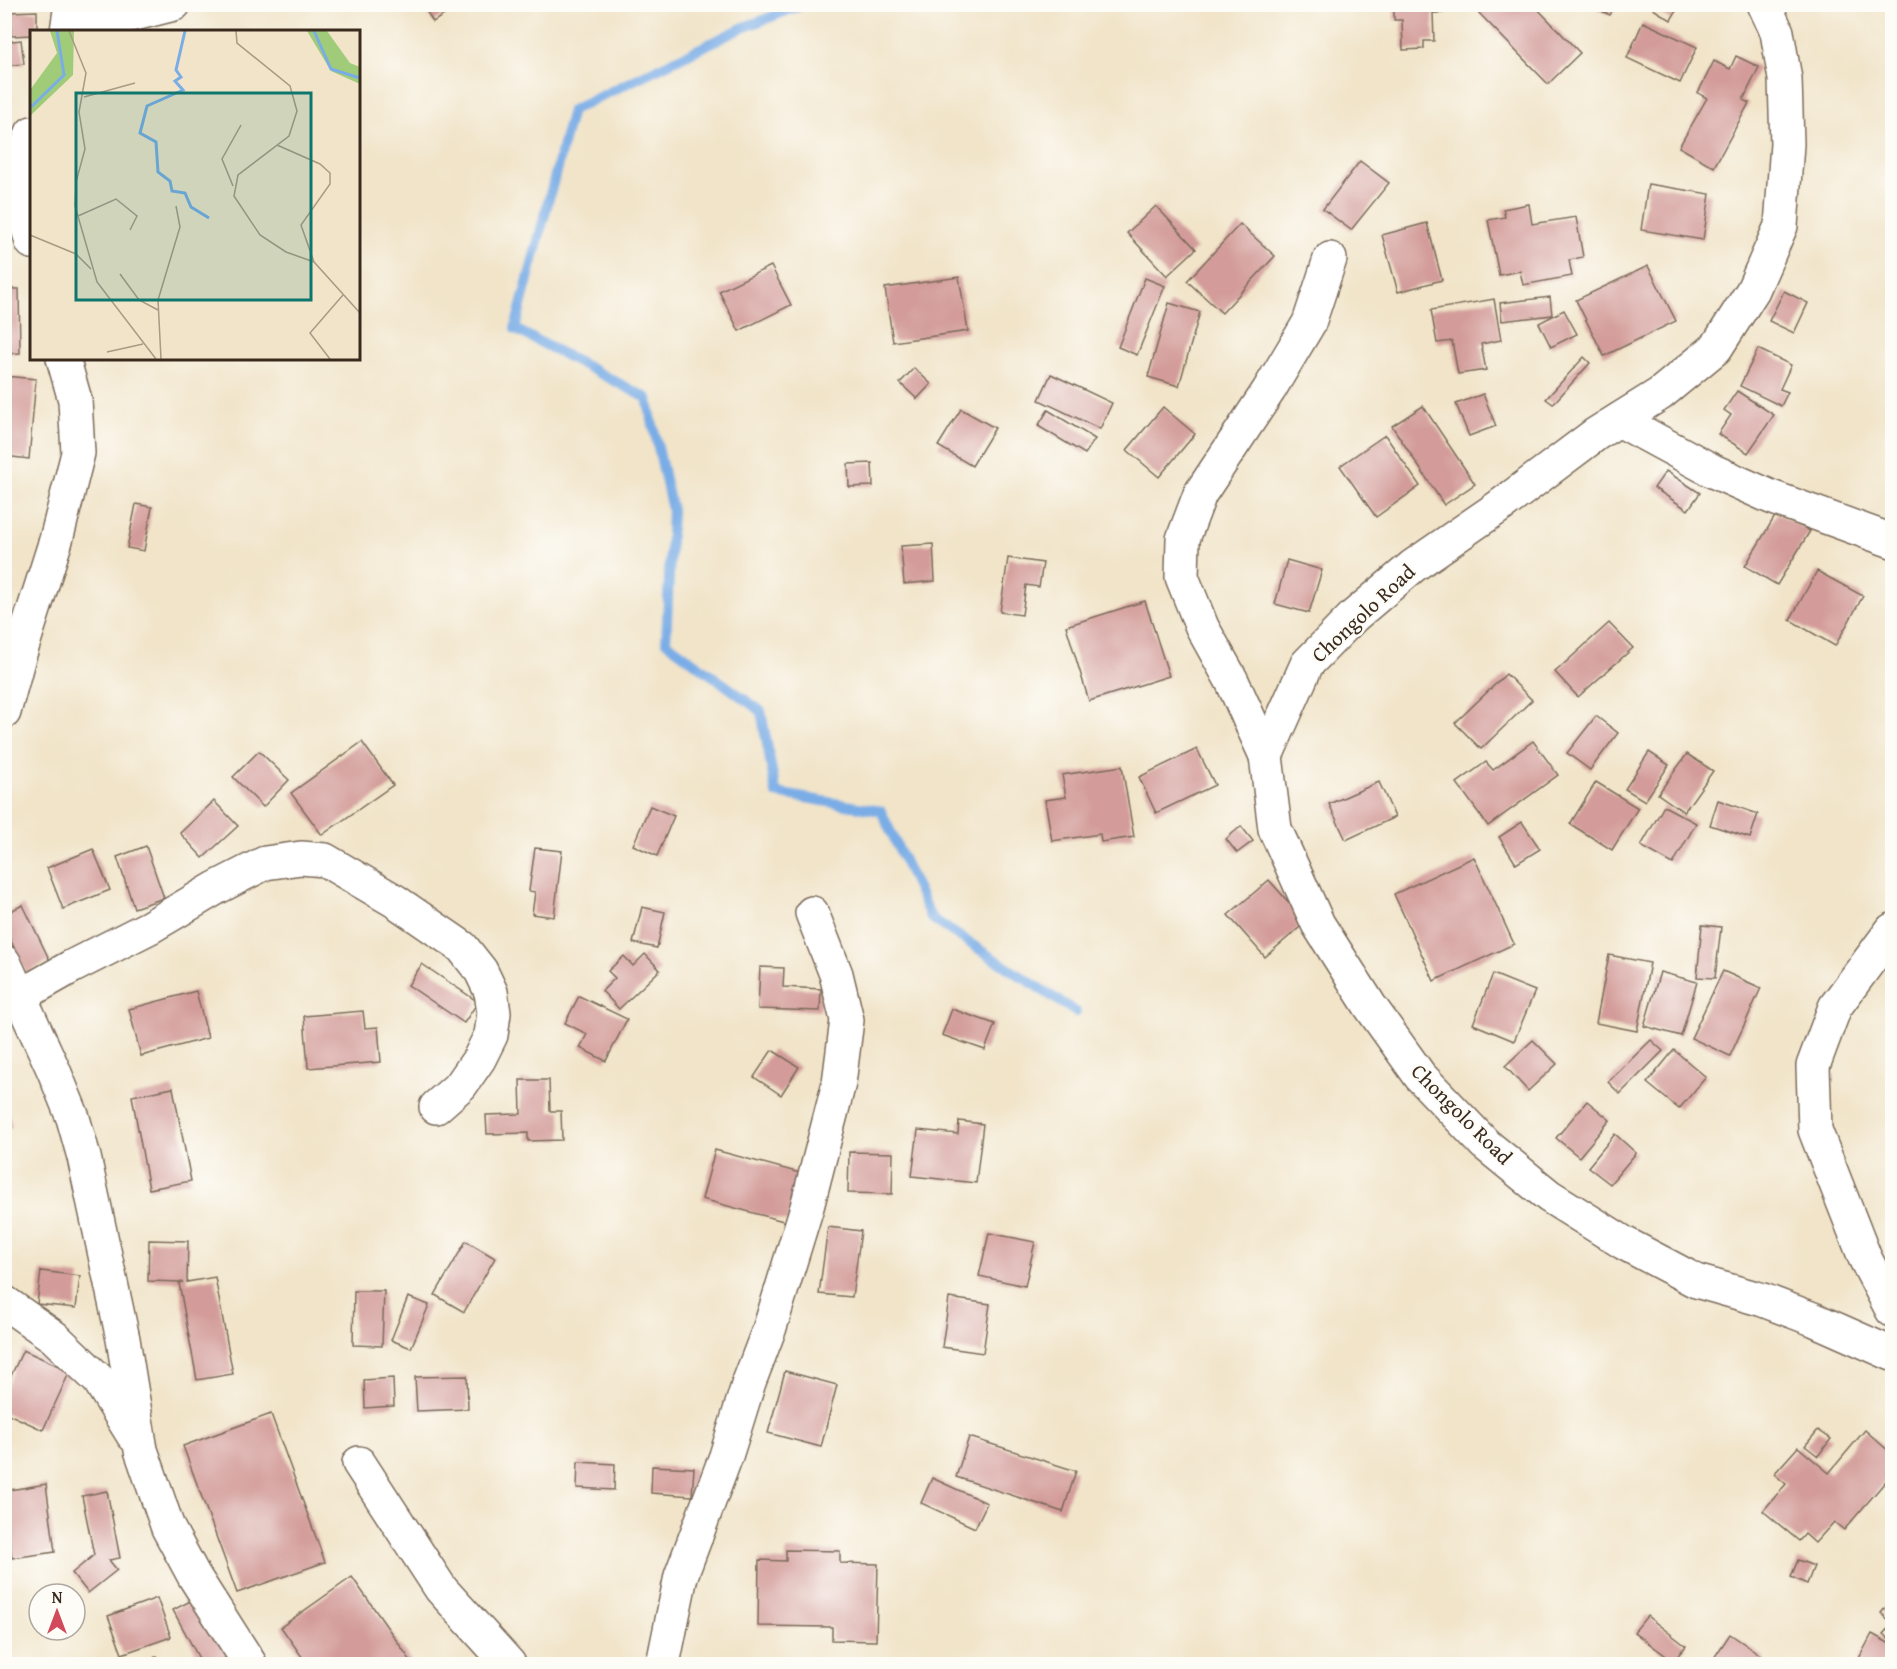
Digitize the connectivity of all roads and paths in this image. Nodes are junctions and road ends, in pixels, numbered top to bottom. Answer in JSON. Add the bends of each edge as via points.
{"nodes":[{"id":1,"x":71,"y":4,"type":"edge"},
{"id":2,"x":174,"y":4,"type":"edge"},
{"id":3,"x":1764,"y":4,"type":"edge"},
{"id":4,"x":67,"y":30,"type":"edge"},
{"id":5,"x":75,"y":30,"type":"edge"},
{"id":6,"x":30,"y":138,"type":"edge"},
{"id":7,"x":30,"y":235,"type":"edge"},
{"id":8,"x":1330,"y":259,"type":"dead end"},
{"id":9,"x":64,"y":360,"type":"edge"},
{"id":10,"x":1619,"y":420,"type":"junction"},
{"id":11,"x":1893,"y":542,"type":"edge"},
{"id":12,"x":4,"y":712,"type":"edge"},
{"id":13,"x":1266,"y":756,"type":"junction"},
{"id":14,"x":812,"y":913,"type":"dead end"},
{"id":15,"x":1893,"y":930,"type":"edge"},
{"id":16,"x":4,"y":962,"type":"edge"},
{"id":17,"x":20,"y":996,"type":"junction"},
{"id":18,"x":436,"y":1107,"type":"dead end"},
{"id":19,"x":4,"y":1302,"type":"edge"},
{"id":20,"x":1893,"y":1310,"type":"edge"},
{"id":21,"x":1893,"y":1354,"type":"edge"},
{"id":22,"x":141,"y":1450,"type":"junction"},
{"id":23,"x":359,"y":1463,"type":"dead end"},
{"id":24,"x":250,"y":1665,"type":"edge"},
{"id":25,"x":509,"y":1665,"type":"edge"},
{"id":26,"x":663,"y":1665,"type":"edge"}],
"edges":[{"from":1,"to":4,"type":"street"},
{"from":2,"to":5,"type":"street"},
{"from":3,"to":10,"type":"street","name":"Chongolo Road","via":[[1777,32],[1785,79],[1787,144],[1781,226],[1753,290],[1716,348],[1660,394]]},
{"from":6,"to":7,"type":"street","via":[[24,155],[24,215]]},
{"from":8,"to":13,"type":"street","via":[[1309,323],[1200,494],[1183,538],[1182,577],[1202,627]]},
{"from":9,"to":12,"type":"street","via":[[75,400],[78,453]]},
{"from":10,"to":11,"type":"street","via":[[1713,471],[1771,497]]},
{"from":10,"to":13,"type":"street","name":"Chongolo Road","via":[[1413,566],[1354,616],[1307,664]]},
{"from":13,"to":21,"type":"street","name":"Chongolo Road","via":[[1275,829],[1318,924],[1420,1076],[1485,1144],[1549,1196],[1624,1243],[1696,1281],[1763,1300]]},
{"from":14,"to":26,"type":"street","via":[[836,974],[847,1020],[839,1083],[770,1327],[681,1575]]},
{"from":15,"to":20,"type":"street","via":[[1835,1007],[1813,1066],[1815,1130],[1865,1258]]},
{"from":16,"to":17,"type":"street"},
{"from":17,"to":18,"type":"street","via":[[266,863],[301,858],[325,860],[462,947],[491,992],[491,1035],[461,1085]]},
{"from":17,"to":22,"type":"street","via":[[73,1118],[84,1157],[123,1339]]},
{"from":19,"to":22,"type":"street","via":[[54,1337],[99,1380]]},
{"from":22,"to":24,"type":"street","via":[[168,1528]]},
{"from":23,"to":25,"type":"street","via":[[441,1589]]}]}
